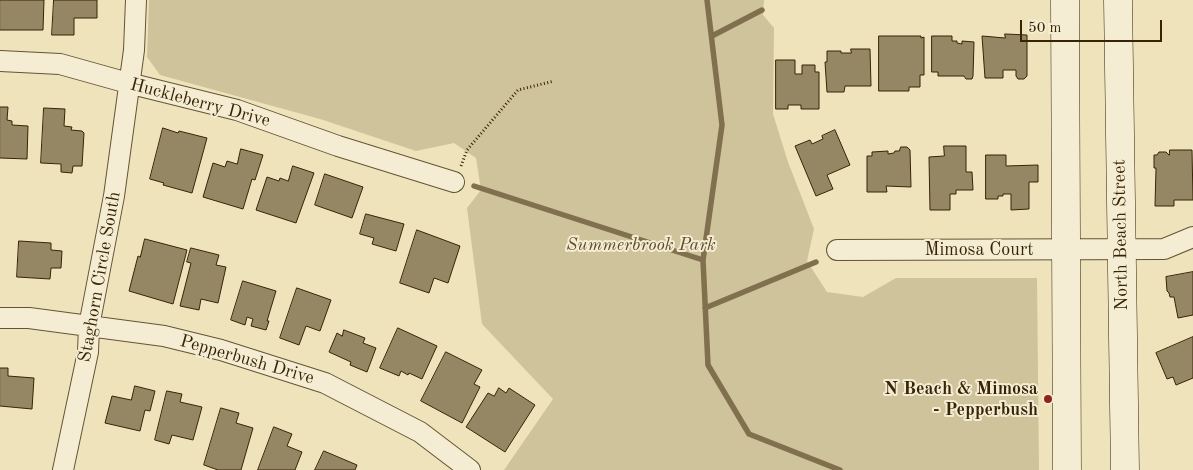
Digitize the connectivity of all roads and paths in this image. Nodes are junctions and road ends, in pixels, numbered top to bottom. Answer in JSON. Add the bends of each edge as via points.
{"nodes":[{"id":1,"x":136,"y":0,"type":"edge"},
{"id":2,"x":1064,"y":0,"type":"edge"},
{"id":3,"x":1118,"y":0,"type":"edge"},
{"id":4,"x":0,"y":61,"type":"edge"},
{"id":5,"x":554,"y":81,"type":"dead end"},
{"id":6,"x":128,"y":83,"type":"junction"},
{"id":7,"x":454,"y":182,"type":"joint"},
{"id":8,"x":1193,"y":237,"type":"edge"},
{"id":9,"x":1066,"y":249,"type":"junction"},
{"id":10,"x":1122,"y":249,"type":"junction"},
{"id":11,"x":837,"y":250,"type":"dead end"},
{"id":12,"x":0,"y":318,"type":"edge"},
{"id":13,"x":89,"y":326,"type":"junction"},
{"id":14,"x":1067,"y":469,"type":"edge"},
{"id":15,"x":63,"y":470,"type":"edge"},
{"id":16,"x":470,"y":470,"type":"edge"},
{"id":17,"x":1124,"y":470,"type":"edge"}],
"edges":[{"from":1,"to":6,"type":"street","name":"Staghorn Circle South","via":[[134,50]]},
{"from":2,"to":9,"type":"main road"},
{"from":3,"to":10,"type":"main road","name":"North Beach Street"},
{"from":4,"to":6,"type":"street","name":"Huckleberry Drive","via":[[60,64]]},
{"from":5,"to":7,"type":"path","via":[[518,90],[468,150]]},
{"from":6,"to":7,"type":"street","name":"Huckleberry Drive","via":[[237,110]]},
{"from":6,"to":13,"type":"street","name":"Staghorn Circle South","via":[[114,196]]},
{"from":8,"to":10,"type":"street","name":"Mimosa Court","via":[[1164,249]]},
{"from":9,"to":10,"type":"street","name":"Mimosa Court"},
{"from":9,"to":11,"type":"street","name":"Mimosa Court"},
{"from":9,"to":14,"type":"main road"},
{"from":10,"to":17,"type":"main road","name":"North Beach Street"},
{"from":12,"to":13,"type":"street","name":"Pepperbush Drive","via":[[29,318]]},
{"from":13,"to":15,"type":"street","name":"Staghorn Circle South","via":[[88,352]]},
{"from":13,"to":16,"type":"street","name":"Pepperbush Drive","via":[[164,336],[221,350],[325,383],[420,432]]}]}
